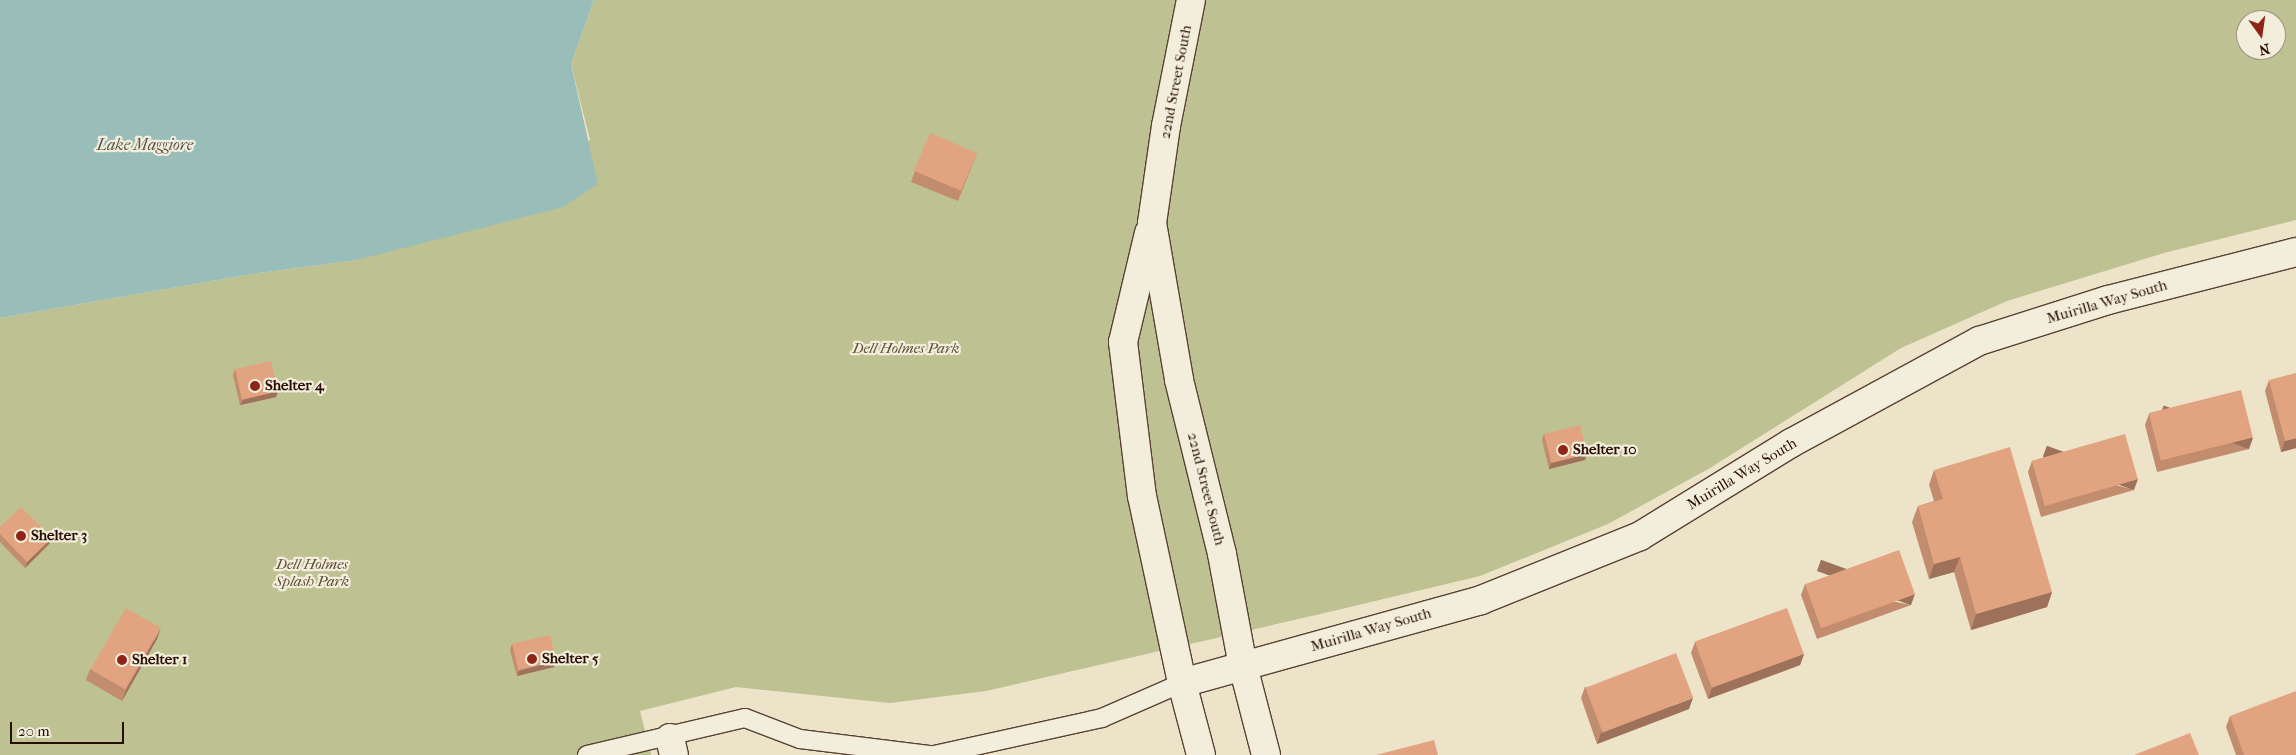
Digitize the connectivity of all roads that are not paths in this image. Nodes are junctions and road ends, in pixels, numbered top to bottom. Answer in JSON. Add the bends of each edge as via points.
{"nodes":[{"id":1,"x":1192,"y":0,"type":"edge"},
{"id":2,"x":1152,"y":223,"type":"junction"},
{"id":3,"x":2296,"y":252,"type":"edge"},
{"id":4,"x":1243,"y":666,"type":"junction"},
{"id":5,"x":1182,"y":683,"type":"junction"},
{"id":6,"x":672,"y":746,"type":"edge"},
{"id":7,"x":587,"y":755,"type":"edge"},
{"id":8,"x":933,"y":755,"type":"edge"},
{"id":9,"x":1201,"y":755,"type":"edge"},
{"id":10,"x":1266,"y":755,"type":"edge"}],
"edges":[{"from":1,"to":2,"type":"street","name":"22nd Street South","via":[[1166,126]]},
{"from":2,"to":4,"type":"street","name":"22nd Street South","via":[[1179,380],[1222,554]]},
{"from":2,"to":5,"type":"street","name":"22nd Street South","via":[[1123,342],[1142,496]]},
{"from":3,"to":4,"type":"street","name":"Muirilla Way South","via":[[2108,300],[1979,341],[1791,443],[1640,536],[1480,600]]},
{"from":4,"to":5,"type":"street","name":"Muirilla Way South"},
{"from":4,"to":10,"type":"street","name":"22nd Street South"},
{"from":5,"to":8,"type":"lane","via":[[1102,718]]},
{"from":5,"to":9,"type":"street","name":"22nd Street South"},
{"from":6,"to":7,"type":"lane"},
{"from":6,"to":8,"type":"lane","via":[[745,718],[800,739]]}]}
